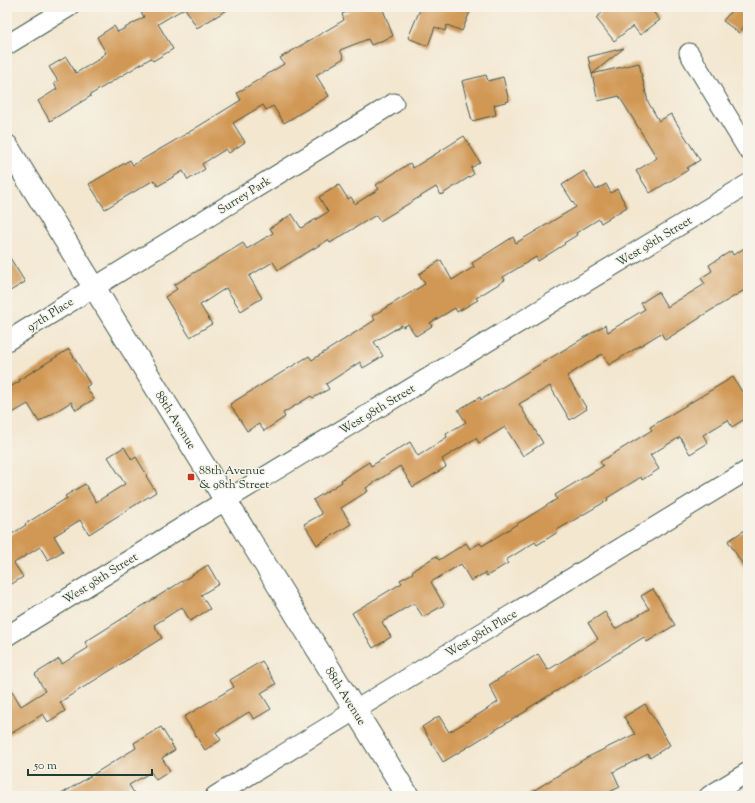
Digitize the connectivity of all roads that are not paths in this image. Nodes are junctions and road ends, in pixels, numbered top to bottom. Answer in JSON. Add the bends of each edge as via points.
{"nodes":[{"id":1,"x":69,"y":7,"type":"edge"},
{"id":2,"x":7,"y":45,"type":"edge"},
{"id":3,"x":689,"y":54,"type":"dead end"},
{"id":4,"x":394,"y":103,"type":"dead end"},
{"id":5,"x":7,"y":146,"type":"edge"},
{"id":6,"x":748,"y":150,"type":"edge"},
{"id":7,"x":748,"y":184,"type":"edge"},
{"id":8,"x":94,"y":287,"type":"junction"},
{"id":9,"x":7,"y":341,"type":"edge"},
{"id":10,"x":748,"y":470,"type":"edge"},
{"id":11,"x":226,"y":501,"type":"junction"},
{"id":12,"x":7,"y":636,"type":"edge"},
{"id":13,"x":355,"y":710,"type":"junction"},
{"id":14,"x":748,"y":772,"type":"edge"},
{"id":15,"x":215,"y":796,"type":"edge"},
{"id":16,"x":408,"y":796,"type":"edge"},
{"id":17,"x":709,"y":796,"type":"edge"}],
"edges":[{"from":1,"to":2,"type":"street"},
{"from":3,"to":6,"type":"street"},
{"from":4,"to":8,"type":"street","name":"Surrey Park"},
{"from":5,"to":8,"type":"street","name":"88th Avenue"},
{"from":7,"to":11,"type":"street","name":"West 98th Street"},
{"from":8,"to":9,"type":"street","name":"97th Place"},
{"from":8,"to":11,"type":"street","name":"88th Avenue"},
{"from":10,"to":13,"type":"street","name":"West 98th Place"},
{"from":11,"to":12,"type":"street","name":"West 98th Street"},
{"from":11,"to":13,"type":"street","name":"88th Avenue"},
{"from":13,"to":15,"type":"street","name":"West 98th Place"},
{"from":13,"to":16,"type":"street","name":"88th Avenue"},
{"from":14,"to":17,"type":"street"}]}
